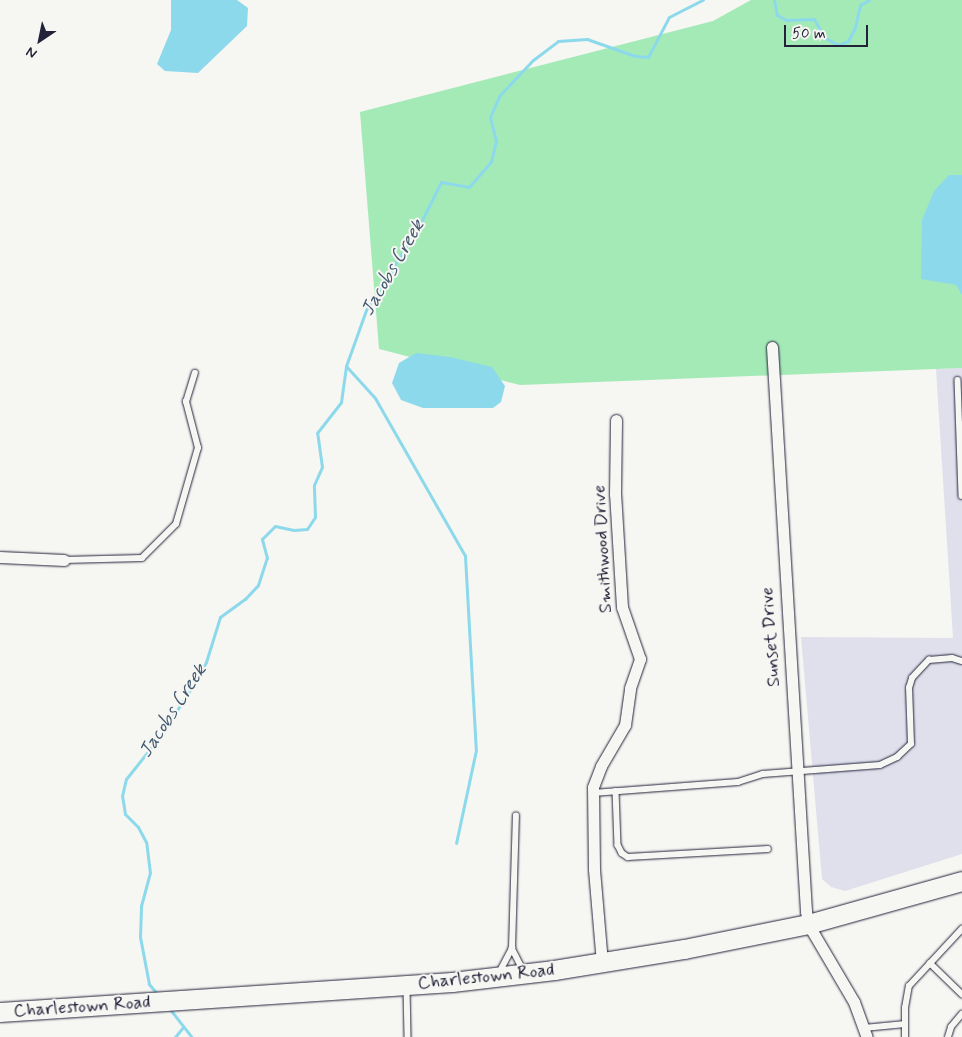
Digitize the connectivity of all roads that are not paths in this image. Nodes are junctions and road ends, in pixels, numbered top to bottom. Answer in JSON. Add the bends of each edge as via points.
{"nodes":[{"id":1,"x":772,"y":347,"type":"dead end"},
{"id":2,"x":195,"y":373,"type":"dead end"},
{"id":3,"x":958,"y":380,"type":"dead end"},
{"id":4,"x":616,"y":420,"type":"dead end"},
{"id":5,"x":962,"y":496,"type":"edge"},
{"id":6,"x":0,"y":557,"type":"edge"},
{"id":7,"x":64,"y":560,"type":"joint"},
{"id":8,"x":962,"y":661,"type":"edge"},
{"id":9,"x":797,"y":773,"type":"junction"},
{"id":10,"x":616,"y":791,"type":"junction"},
{"id":11,"x":593,"y":793,"type":"junction"},
{"id":12,"x":516,"y":816,"type":"dead end"},
{"id":13,"x":768,"y":849,"type":"dead end"},
{"id":14,"x":962,"y":881,"type":"edge"},
{"id":15,"x":808,"y":924,"type":"junction"},
{"id":16,"x":962,"y":929,"type":"edge"},
{"id":17,"x":512,"y":948,"type":"junction"},
{"id":18,"x":930,"y":962,"type":"junction"},
{"id":19,"x":602,"y":963,"type":"junction"},
{"id":20,"x":524,"y":974,"type":"junction"},
{"id":21,"x":497,"y":977,"type":"junction"},
{"id":22,"x":407,"y":986,"type":"junction"},
{"id":23,"x":962,"y":994,"type":"edge"},
{"id":24,"x":0,"y":1012,"type":"edge"},
{"id":25,"x":962,"y":1014,"type":"edge"},
{"id":26,"x":905,"y":1024,"type":"junction"},
{"id":27,"x":866,"y":1033,"type":"edge"},
{"id":28,"x":408,"y":1037,"type":"edge"},
{"id":29,"x":905,"y":1037,"type":"edge"},
{"id":30,"x":948,"y":1037,"type":"edge"}],
"edges":[{"from":1,"to":9,"type":"street","name":"Sunset Drive"},
{"from":2,"to":7,"type":"lane","via":[[186,402],[198,448],[176,524],[142,558]]},
{"from":3,"to":5,"type":"lane"},
{"from":4,"to":11,"type":"street","name":"Smithwood Drive","via":[[615,494],[622,606],[640,658],[630,688],[625,725],[597,776]]},
{"from":6,"to":7,"type":"street"},
{"from":8,"to":9,"type":"lane","via":[[952,658],[929,660],[912,678],[909,688],[912,744],[897,757],[880,765]]},
{"from":9,"to":10,"type":"lane","via":[[759,775],[738,782]]},
{"from":9,"to":15,"type":"street","name":"Sunset Drive"},
{"from":10,"to":11,"type":"lane"},
{"from":10,"to":13,"type":"lane","via":[[618,845],[628,857]]},
{"from":11,"to":19,"type":"street","name":"Smithwood Drive","via":[[594,869]]},
{"from":12,"to":17,"type":"lane"},
{"from":14,"to":15,"type":"main road","name":"Charlestown Road"},
{"from":15,"to":19,"type":"main road","name":"Charlestown Road"},
{"from":15,"to":27,"type":"street","via":[[839,972]]},
{"from":16,"to":18,"type":"lane"},
{"from":17,"to":20,"type":"lane"},
{"from":17,"to":21,"type":"lane"},
{"from":18,"to":23,"type":"lane"},
{"from":18,"to":26,"type":"lane","via":[[908,986]]},
{"from":19,"to":20,"type":"main road","name":"Charlestown Road"},
{"from":20,"to":21,"type":"main road","name":"Charlestown Road"},
{"from":21,"to":22,"type":"main road","name":"Charlestown Road"},
{"from":22,"to":24,"type":"main road","name":"Charlestown Road"},
{"from":22,"to":28,"type":"lane"},
{"from":25,"to":30,"type":"lane","via":[[951,1027]]},
{"from":26,"to":27,"type":"lane"},
{"from":26,"to":29,"type":"lane"}]}
